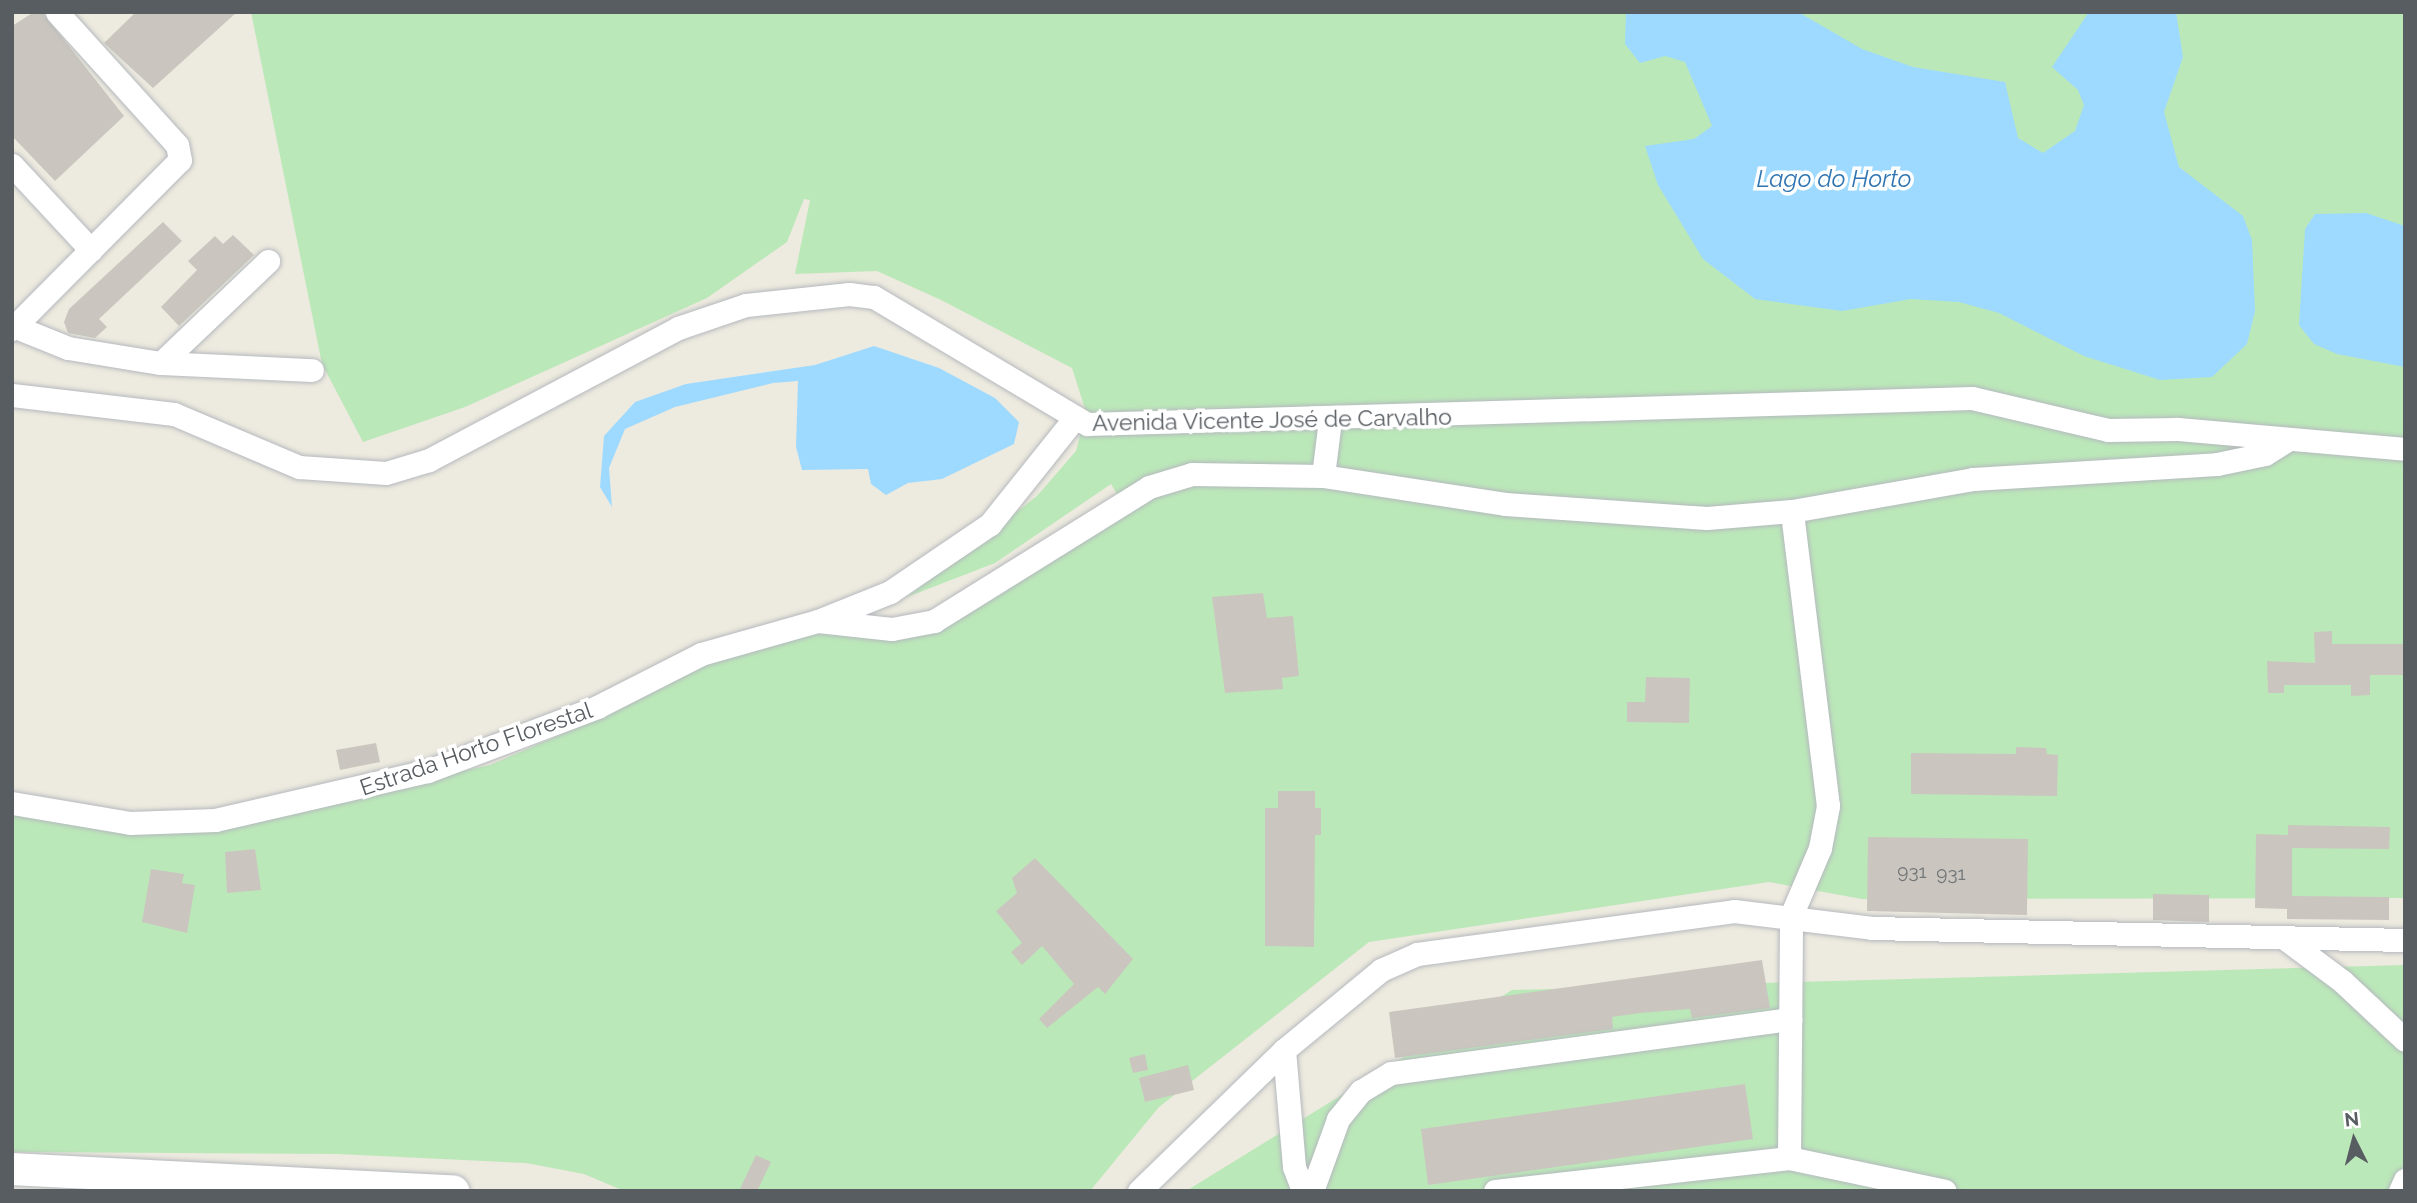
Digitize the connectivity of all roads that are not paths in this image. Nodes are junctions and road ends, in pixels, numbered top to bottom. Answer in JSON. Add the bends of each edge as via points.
{"nodes":[{"id":1,"x":57,"y":12,"type":"edge"},
{"id":2,"x":12,"y":165,"type":"edge"},
{"id":3,"x":91,"y":250,"type":"junction"},
{"id":4,"x":268,"y":261,"type":"dead end"},
{"id":5,"x":14,"y":328,"type":"edge"},
{"id":6,"x":161,"y":363,"type":"junction"},
{"id":7,"x":312,"y":370,"type":"dead end"},
{"id":8,"x":12,"y":396,"type":"edge"},
{"id":9,"x":1073,"y":420,"type":"junction"},
{"id":10,"x":1330,"y":420,"type":"junction"},
{"id":11,"x":2289,"y":440,"type":"junction"},
{"id":12,"x":2405,"y":449,"type":"edge"},
{"id":13,"x":1323,"y":476,"type":"junction"},
{"id":14,"x":1792,"y":511,"type":"junction"},
{"id":15,"x":810,"y":623,"type":"junction"},
{"id":16,"x":12,"y":803,"type":"edge"},
{"id":17,"x":1791,"y":916,"type":"junction"},
{"id":18,"x":2283,"y":937,"type":"junction"},
{"id":19,"x":2405,"y":940,"type":"edge"},
{"id":20,"x":1790,"y":1019,"type":"junction"},
{"id":21,"x":2405,"y":1040,"type":"edge"},
{"id":22,"x":1284,"y":1050,"type":"junction"},
{"id":23,"x":1789,"y":1158,"type":"junction"},
{"id":24,"x":12,"y":1169,"type":"edge"},
{"id":25,"x":2405,"y":1180,"type":"edge"},
{"id":26,"x":1551,"y":1188,"type":"edge"},
{"id":27,"x":453,"y":1191,"type":"edge"},
{"id":28,"x":1139,"y":1191,"type":"edge"},
{"id":29,"x":1303,"y":1191,"type":"edge"},
{"id":30,"x":1312,"y":1191,"type":"edge"},
{"id":31,"x":1495,"y":1191,"type":"edge"},
{"id":32,"x":1945,"y":1191,"type":"edge"},
{"id":33,"x":2400,"y":1191,"type":"edge"}],
"edges":[{"from":1,"to":3,"type":"street","via":[[177,145],[176,168]]},
{"from":2,"to":3,"type":"street"},
{"from":3,"to":5,"type":"street"},
{"from":4,"to":6,"type":"street"},
{"from":5,"to":6,"type":"street","via":[[68,348]]},
{"from":6,"to":7,"type":"street"},
{"from":8,"to":9,"type":"street","name":"Avenida Vicente José de Carvalho","via":[[174,414],[299,467],[386,473],[429,460],[678,328],[746,305],[849,294],[874,297]]},
{"from":9,"to":10,"type":"street","name":"Avenida Vicente José de Carvalho","via":[[1109,426]]},
{"from":9,"to":15,"type":"street","via":[[1024,489],[940,564]]},
{"from":10,"to":11,"type":"street","name":"Avenida Vicente José de Carvalho","via":[[1972,398],[2108,430],[2178,429]]},
{"from":10,"to":13,"type":"street"},
{"from":11,"to":12,"type":"street","name":"Avenida Vicente José de Carvalho"},
{"from":11,"to":14,"type":"street","via":[[2265,454],[2217,464],[1973,479]]},
{"from":13,"to":14,"type":"street","via":[[1603,514],[1707,518]]},
{"from":13,"to":15,"type":"street","via":[[1192,474],[1149,487],[934,621],[892,629]]},
{"from":14,"to":17,"type":"street","via":[[1828,806],[1820,848]]},
{"from":15,"to":16,"type":"street","name":"Estrada Horto Florestal","via":[[694,657],[597,707],[428,771],[279,810],[130,823]]},
{"from":17,"to":18,"type":"street","via":[[1872,928]]},
{"from":17,"to":20,"type":"street"},
{"from":17,"to":22,"type":"street","via":[[1734,911],[1417,954],[1381,970]]},
{"from":18,"to":19,"type":"street"},
{"from":18,"to":21,"type":"street","via":[[2342,981]]},
{"from":20,"to":23,"type":"street"},
{"from":20,"to":30,"type":"street","via":[[1391,1073],[1361,1091],[1338,1119]]},
{"from":22,"to":28,"type":"street"},
{"from":22,"to":29,"type":"street","via":[[1294,1167]]},
{"from":23,"to":26,"type":"street"},
{"from":23,"to":32,"type":"street"},
{"from":24,"to":27,"type":"main road"},
{"from":25,"to":33,"type":"street"},
{"from":26,"to":31,"type":"street"}]}
